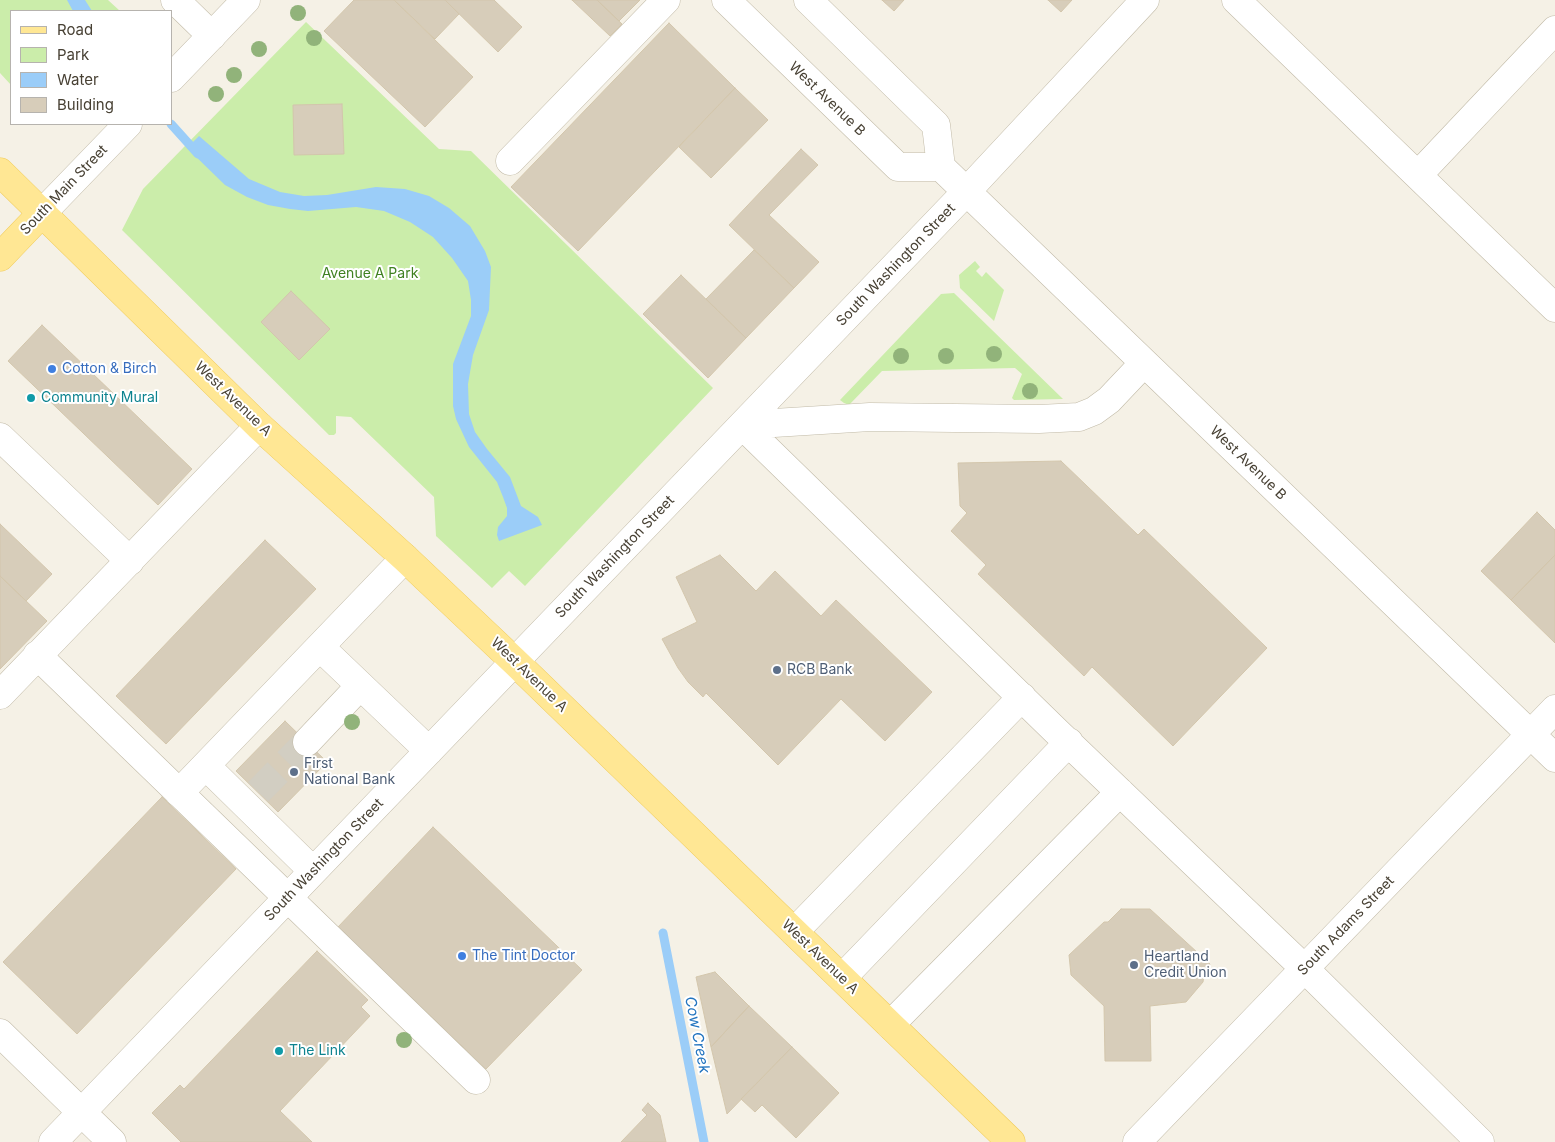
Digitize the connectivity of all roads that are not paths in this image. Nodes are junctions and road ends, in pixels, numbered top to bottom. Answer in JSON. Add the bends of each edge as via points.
{"nodes":[{"id":1,"x":175,"y":0,"type":"edge"},
{"id":2,"x":246,"y":0,"type":"edge"},
{"id":3,"x":666,"y":0,"type":"edge"},
{"id":4,"x":726,"y":0,"type":"edge"},
{"id":5,"x":808,"y":0,"type":"edge"},
{"id":6,"x":1145,"y":0,"type":"edge"},
{"id":7,"x":1236,"y":0,"type":"edge"},
{"id":8,"x":1555,"y":30,"type":"edge"},
{"id":9,"x":212,"y":36,"type":"junction"},
{"id":10,"x":172,"y":77,"type":"edge"},
{"id":11,"x":124,"y":128,"type":"edge"},
{"id":12,"x":510,"y":161,"type":"dead end"},
{"id":13,"x":941,"y":167,"type":"junction"},
{"id":14,"x":0,"y":172,"type":"edge"},
{"id":15,"x":1418,"y":175,"type":"junction"},
{"id":16,"x":966,"y":192,"type":"junction"},
{"id":17,"x":43,"y":212,"type":"junction"},
{"id":18,"x":0,"y":257,"type":"edge"},
{"id":19,"x":1555,"y":308,"type":"edge"},
{"id":20,"x":1144,"y":363,"type":"junction"},
{"id":21,"x":742,"y":425,"type":"junction"},
{"id":22,"x":259,"y":426,"type":"junction"},
{"id":23,"x":0,"y":436,"type":"edge"},
{"id":24,"x":405,"y":558,"type":"junction"},
{"id":25,"x":130,"y":561,"type":"junction"},
{"id":26,"x":320,"y":647,"type":"junction"},
{"id":27,"x":37,"y":656,"type":"junction"},
{"id":28,"x":514,"y":661,"type":"junction"},
{"id":29,"x":360,"y":686,"type":"junction"},
{"id":30,"x":0,"y":695,"type":"edge"},
{"id":31,"x":1022,"y":697,"type":"junction"},
{"id":32,"x":1555,"y":709,"type":"edge"},
{"id":33,"x":1531,"y":735,"type":"junction"},
{"id":34,"x":307,"y":742,"type":"tunnel mouth"},
{"id":35,"x":1069,"y":742,"type":"junction"},
{"id":36,"x":428,"y":751,"type":"junction"},
{"id":37,"x":1555,"y":758,"type":"edge"},
{"id":38,"x":206,"y":766,"type":"junction"},
{"id":39,"x":1120,"y":792,"type":"junction"},
{"id":40,"x":179,"y":793,"type":"junction"},
{"id":41,"x":313,"y":871,"type":"junction"},
{"id":42,"x":288,"y":897,"type":"junction"},
{"id":43,"x":794,"y":932,"type":"junction"},
{"id":44,"x":1304,"y":969,"type":"junction"},
{"id":45,"x":842,"y":978,"type":"junction"},
{"id":46,"x":890,"y":1025,"type":"junction"},
{"id":47,"x":0,"y":1033,"type":"edge"},
{"id":48,"x":476,"y":1080,"type":"dead end"},
{"id":49,"x":82,"y":1112,"type":"junction"},
{"id":50,"x":53,"y":1142,"type":"edge"},
{"id":51,"x":112,"y":1142,"type":"edge"},
{"id":52,"x":1011,"y":1142,"type":"edge"},
{"id":53,"x":1137,"y":1142,"type":"edge"},
{"id":54,"x":1480,"y":1142,"type":"edge"}],
"edges":[{"from":1,"to":9,"type":"street"},
{"from":2,"to":9,"type":"street"},
{"from":3,"to":12,"type":"street"},
{"from":4,"to":13,"type":"street","name":"West Avenue B","via":[[898,167]]},
{"from":5,"to":13,"type":"street","via":[[936,125]]},
{"from":6,"to":16,"type":"street","name":"South Washington Street"},
{"from":7,"to":15,"type":"street"},
{"from":8,"to":15,"type":"street"},
{"from":9,"to":10,"type":"street"},
{"from":11,"to":17,"type":"street","name":"South Main Street"},
{"from":13,"to":16,"type":"street","name":"West Avenue B"},
{"from":14,"to":17,"type":"main road","name":"West Avenue A"},
{"from":15,"to":19,"type":"street"},
{"from":16,"to":20,"type":"street","name":"West Avenue B"},
{"from":16,"to":21,"type":"street","name":"South Washington Street"},
{"from":17,"to":18,"type":"main road","name":"South Main Street"},
{"from":17,"to":22,"type":"main road","name":"West Avenue A"},
{"from":20,"to":21,"type":"street","via":[[1109,400],[1079,417],[870,417]]},
{"from":20,"to":33,"type":"street","name":"West Avenue B"},
{"from":21,"to":28,"type":"street","name":"South Washington Street"},
{"from":21,"to":31,"type":"street"},
{"from":22,"to":24,"type":"main road","name":"West Avenue A"},
{"from":22,"to":25,"type":"street"},
{"from":23,"to":25,"type":"street"},
{"from":24,"to":26,"type":"street"},
{"from":24,"to":28,"type":"main road","name":"West Avenue A"},
{"from":25,"to":27,"type":"street"},
{"from":26,"to":29,"type":"street"},
{"from":26,"to":38,"type":"street"},
{"from":27,"to":30,"type":"street"},
{"from":27,"to":40,"type":"street"},
{"from":28,"to":36,"type":"street","name":"South Washington Street"},
{"from":28,"to":43,"type":"main road","name":"West Avenue A"},
{"from":29,"to":34,"type":"street"},
{"from":29,"to":36,"type":"street"},
{"from":31,"to":35,"type":"street"},
{"from":31,"to":43,"type":"street"},
{"from":32,"to":33,"type":"street","name":"South Adams Street"},
{"from":33,"to":37,"type":"street","name":"West Avenue B"},
{"from":33,"to":44,"type":"street","name":"South Adams Street"},
{"from":35,"to":39,"type":"street"},
{"from":35,"to":45,"type":"street"},
{"from":36,"to":41,"type":"street","name":"South Washington Street"},
{"from":38,"to":40,"type":"street"},
{"from":38,"to":41,"type":"street","via":[[252,799]]},
{"from":39,"to":44,"type":"street"},
{"from":39,"to":46,"type":"street"},
{"from":40,"to":42,"type":"street"},
{"from":41,"to":42,"type":"street","name":"South Washington Street"},
{"from":42,"to":48,"type":"street"},
{"from":42,"to":49,"type":"street","name":"South Washington Street"},
{"from":43,"to":45,"type":"main road","name":"West Avenue A"},
{"from":44,"to":53,"type":"street","name":"South Adams Street"},
{"from":44,"to":54,"type":"street"},
{"from":45,"to":46,"type":"main road","name":"West Avenue A"},
{"from":46,"to":52,"type":"main road","name":"West Avenue A"},
{"from":47,"to":49,"type":"street"},
{"from":49,"to":50,"type":"street","name":"South Washington Street"},
{"from":49,"to":51,"type":"street"}]}
